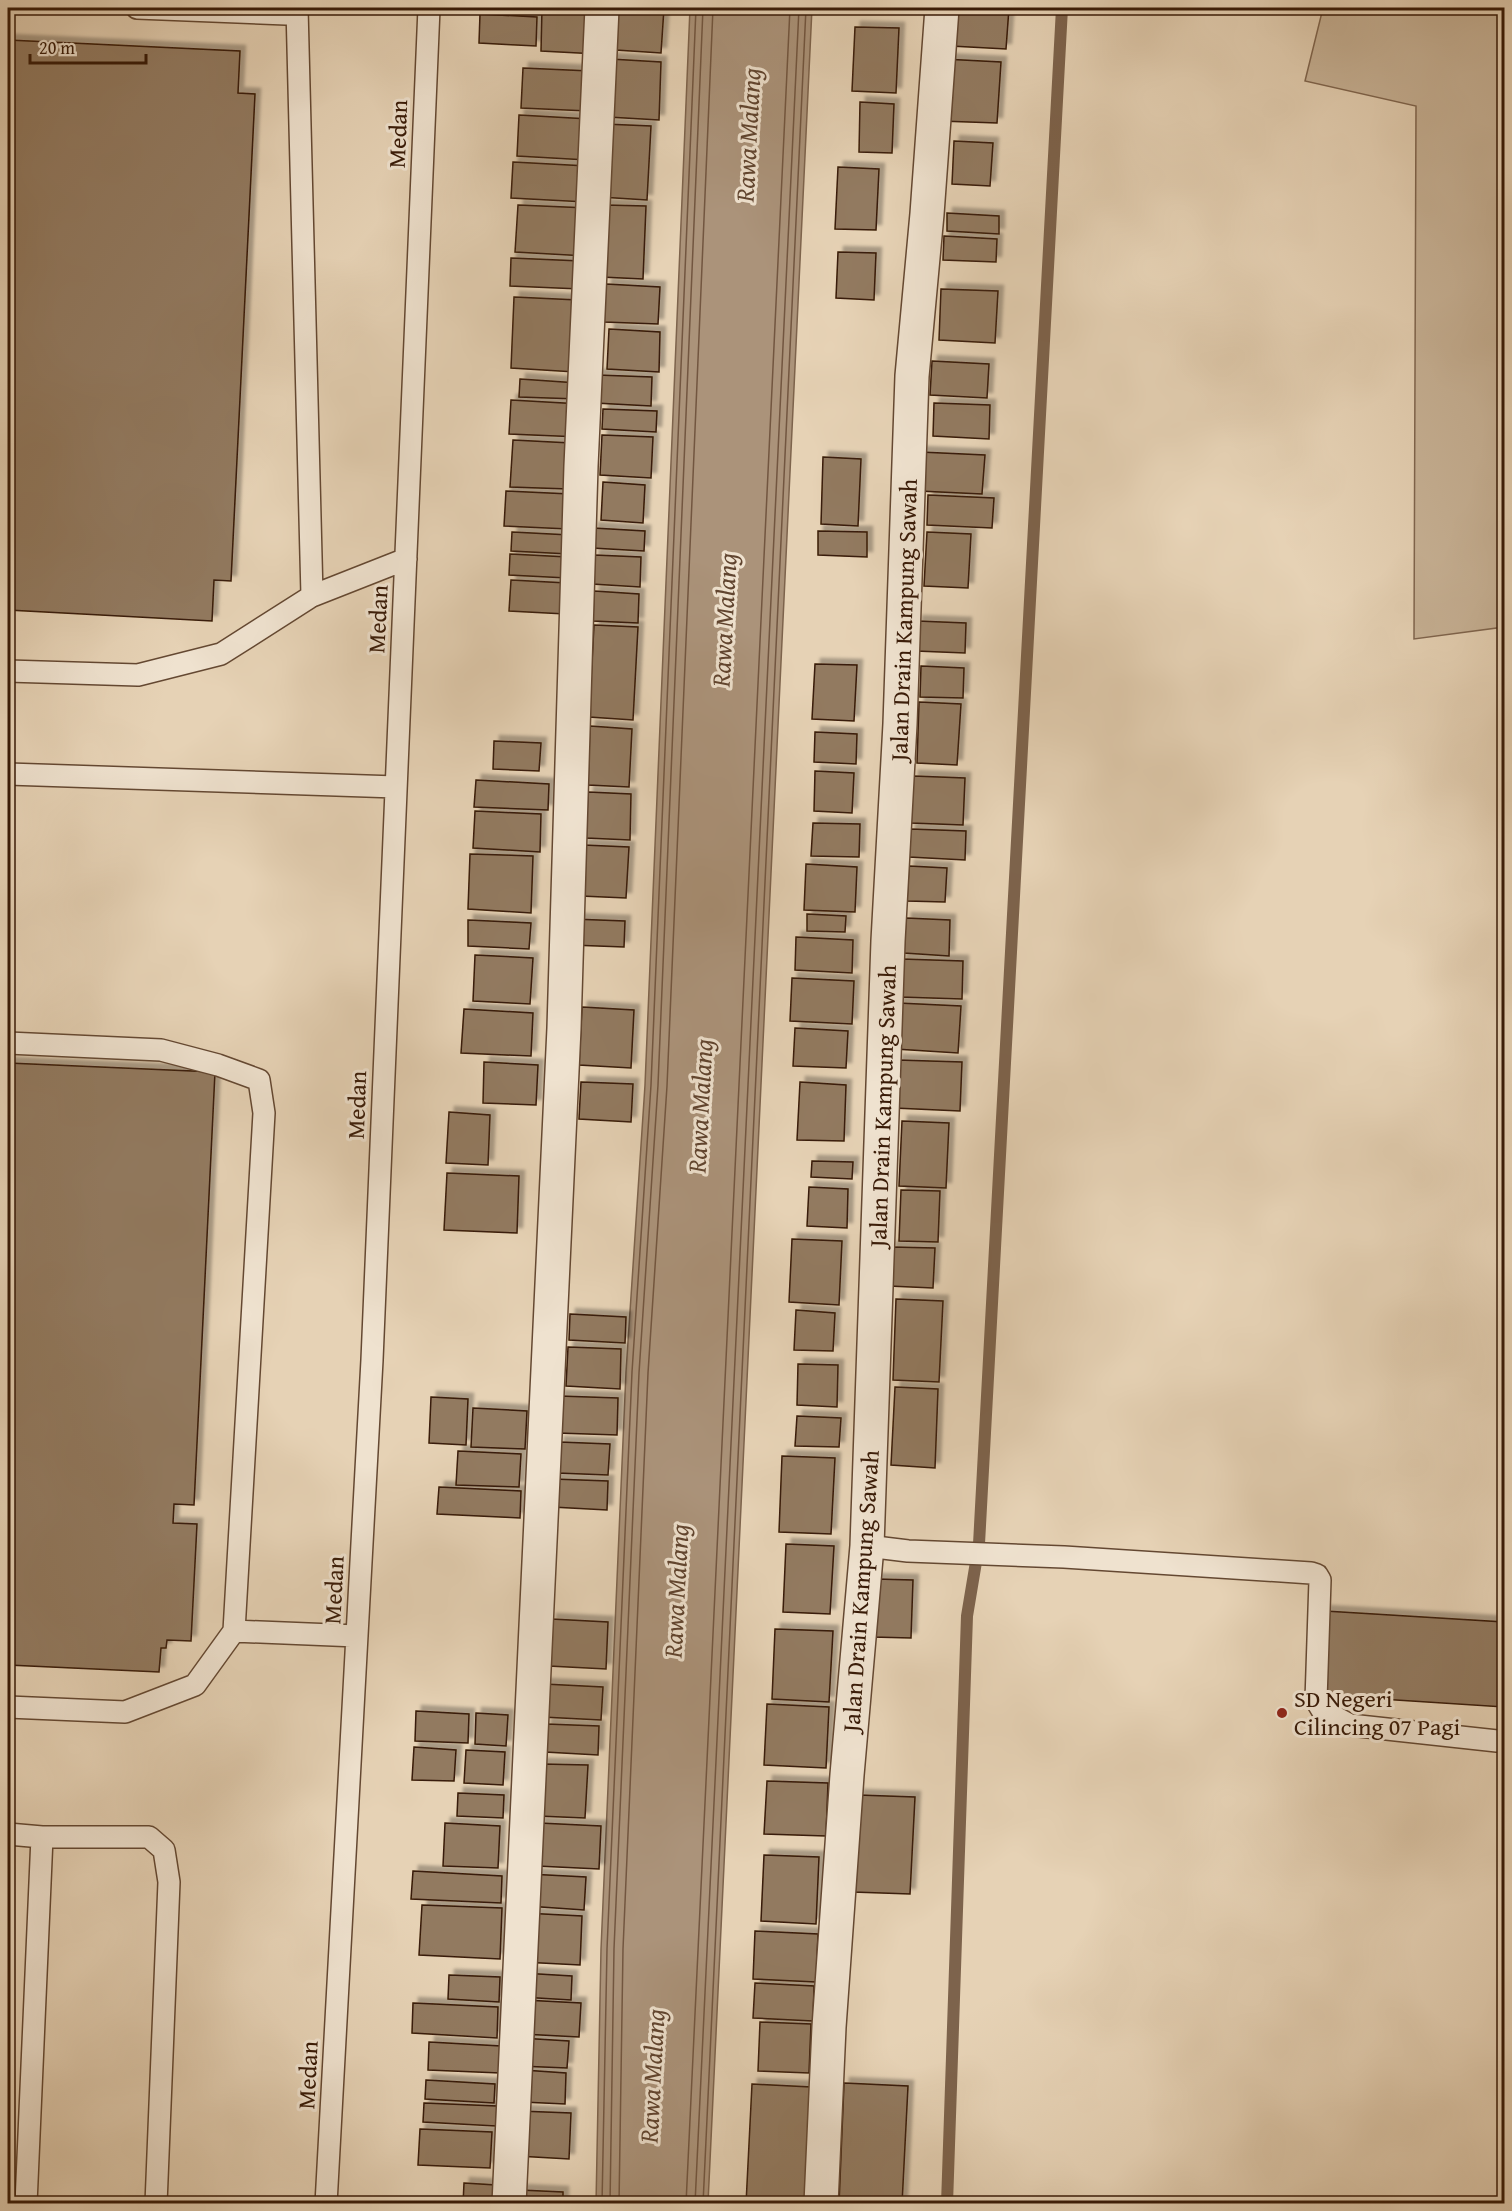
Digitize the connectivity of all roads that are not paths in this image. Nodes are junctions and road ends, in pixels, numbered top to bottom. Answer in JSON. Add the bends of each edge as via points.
{"nodes":[{"id":1,"x":137,"y":8,"type":"edge"},
{"id":2,"x":297,"y":8,"type":"edge"},
{"id":3,"x":429,"y":8,"type":"edge"},
{"id":4,"x":602,"y":8,"type":"edge"},
{"id":5,"x":942,"y":8,"type":"edge"},
{"id":6,"x":406,"y":559,"type":"junction"},
{"id":7,"x":312,"y":596,"type":"junction"},
{"id":8,"x":8,"y":671,"type":"edge"},
{"id":9,"x":8,"y":774,"type":"edge"},
{"id":10,"x":396,"y":787,"type":"junction"},
{"id":11,"x":8,"y":1043,"type":"edge"},
{"id":12,"x":867,"y":1546,"type":"junction"},
{"id":13,"x":234,"y":1631,"type":"junction"},
{"id":14,"x":357,"y":1636,"type":"junction"},
{"id":15,"x":8,"y":1707,"type":"edge"},
{"id":16,"x":1497,"y":1741,"type":"dead end"},
{"id":17,"x":8,"y":1834,"type":"edge"},
{"id":18,"x":42,"y":1837,"type":"junction"},
{"id":19,"x":26,"y":2204,"type":"edge"},
{"id":20,"x":156,"y":2204,"type":"edge"},
{"id":21,"x":326,"y":2204,"type":"edge"},
{"id":22,"x":509,"y":2204,"type":"edge"},
{"id":23,"x":822,"y":2204,"type":"edge"}],
"edges":[{"from":1,"to":2,"type":"lane","via":[[286,14]]},
{"from":2,"to":7,"type":"lane"},
{"from":3,"to":6,"type":"lane","name":"Medan"},
{"from":4,"to":22,"type":"street","via":[[580,478],[564,1040]]},
{"from":5,"to":12,"type":"street","name":"Jalan Drain Kampung Sawah","via":[[912,376]]},
{"from":6,"to":7,"type":"lane"},
{"from":6,"to":10,"type":"lane","name":"Medan"},
{"from":7,"to":8,"type":"lane","via":[[221,654],[149,673]]},
{"from":9,"to":10,"type":"lane"},
{"from":10,"to":14,"type":"lane","name":"Medan"},
{"from":11,"to":13,"type":"lane","via":[[161,1050],[259,1080],[264,1113]]},
{"from":12,"to":16,"type":"lane","via":[[1311,1573],[1320,1580],[1316,1700],[1322,1710],[1350,1725]]},
{"from":12,"to":23,"type":"street","name":"Jalan Drain Kampung Sawah","via":[[831,2004]]},
{"from":13,"to":14,"type":"lane"},
{"from":13,"to":15,"type":"lane","via":[[195,1685],[125,1712]]},
{"from":14,"to":21,"type":"lane","name":"Medan"},
{"from":17,"to":18,"type":"lane"},
{"from":18,"to":19,"type":"lane"},
{"from":18,"to":20,"type":"lane","via":[[149,1837],[164,1850],[169,1882]]}]}
